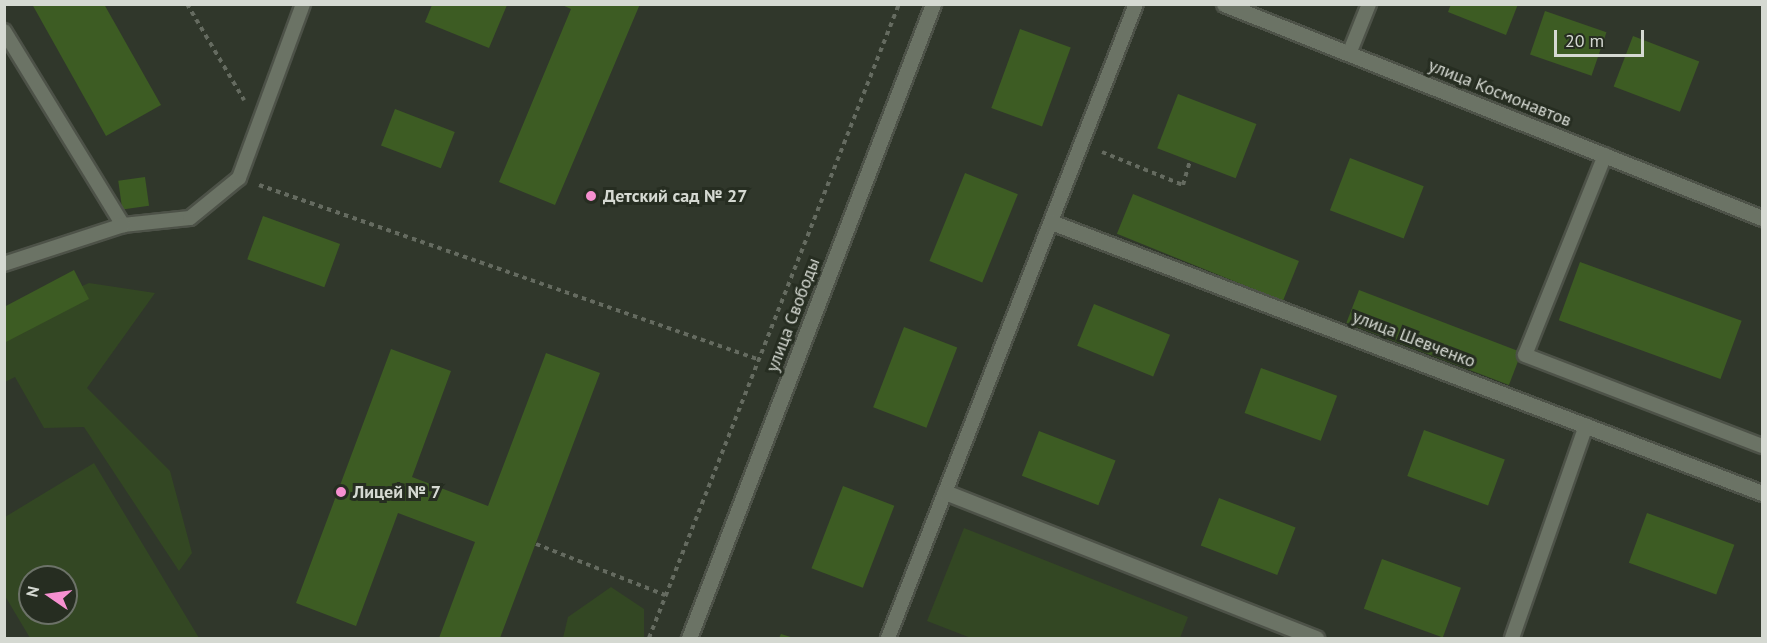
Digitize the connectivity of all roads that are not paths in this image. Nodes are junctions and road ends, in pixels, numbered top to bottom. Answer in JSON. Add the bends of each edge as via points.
{"nodes":[{"id":1,"x":303,"y":4,"type":"edge"},
{"id":2,"x":933,"y":4,"type":"edge"},
{"id":3,"x":1136,"y":4,"type":"edge"},
{"id":4,"x":1369,"y":4,"type":"edge"},
{"id":5,"x":1226,"y":5,"type":"edge"},
{"id":6,"x":4,"y":32,"type":"edge"},
{"id":7,"x":1349,"y":54,"type":"junction"},
{"id":8,"x":1605,"y":155,"type":"junction"},
{"id":9,"x":1762,"y":218,"type":"edge"},
{"id":10,"x":1051,"y":222,"type":"junction"},
{"id":11,"x":123,"y":225,"type":"junction"},
{"id":12,"x":4,"y":264,"type":"edge"},
{"id":13,"x":1586,"y":425,"type":"junction"},
{"id":14,"x":1762,"y":446,"type":"edge"},
{"id":15,"x":945,"y":492,"type":"junction"},
{"id":16,"x":1762,"y":492,"type":"edge"},
{"id":17,"x":689,"y":639,"type":"edge"},
{"id":18,"x":888,"y":639,"type":"edge"},
{"id":19,"x":1316,"y":639,"type":"edge"},
{"id":20,"x":1512,"y":639,"type":"edge"}],
"edges":[{"from":1,"to":11,"type":"lane","via":[[262,128],[239,178],[190,218]]},
{"from":2,"to":17,"type":"street","name":"улица Свободы"},
{"from":3,"to":10,"type":"lane"},
{"from":4,"to":7,"type":"lane"},
{"from":5,"to":7,"type":"street","name":"улица Космонавтов"},
{"from":6,"to":11,"type":"lane"},
{"from":7,"to":8,"type":"street","name":"улица Космонавтов"},
{"from":8,"to":9,"type":"street","name":"улица Космонавтов"},
{"from":8,"to":14,"type":"lane","via":[[1525,355]]},
{"from":10,"to":13,"type":"street","name":"улица Шевченко"},
{"from":10,"to":15,"type":"lane"},
{"from":11,"to":12,"type":"lane"},
{"from":13,"to":16,"type":"street","name":"улица Шевченко"},
{"from":13,"to":20,"type":"lane"},
{"from":15,"to":18,"type":"lane"},
{"from":15,"to":19,"type":"street"}]}
